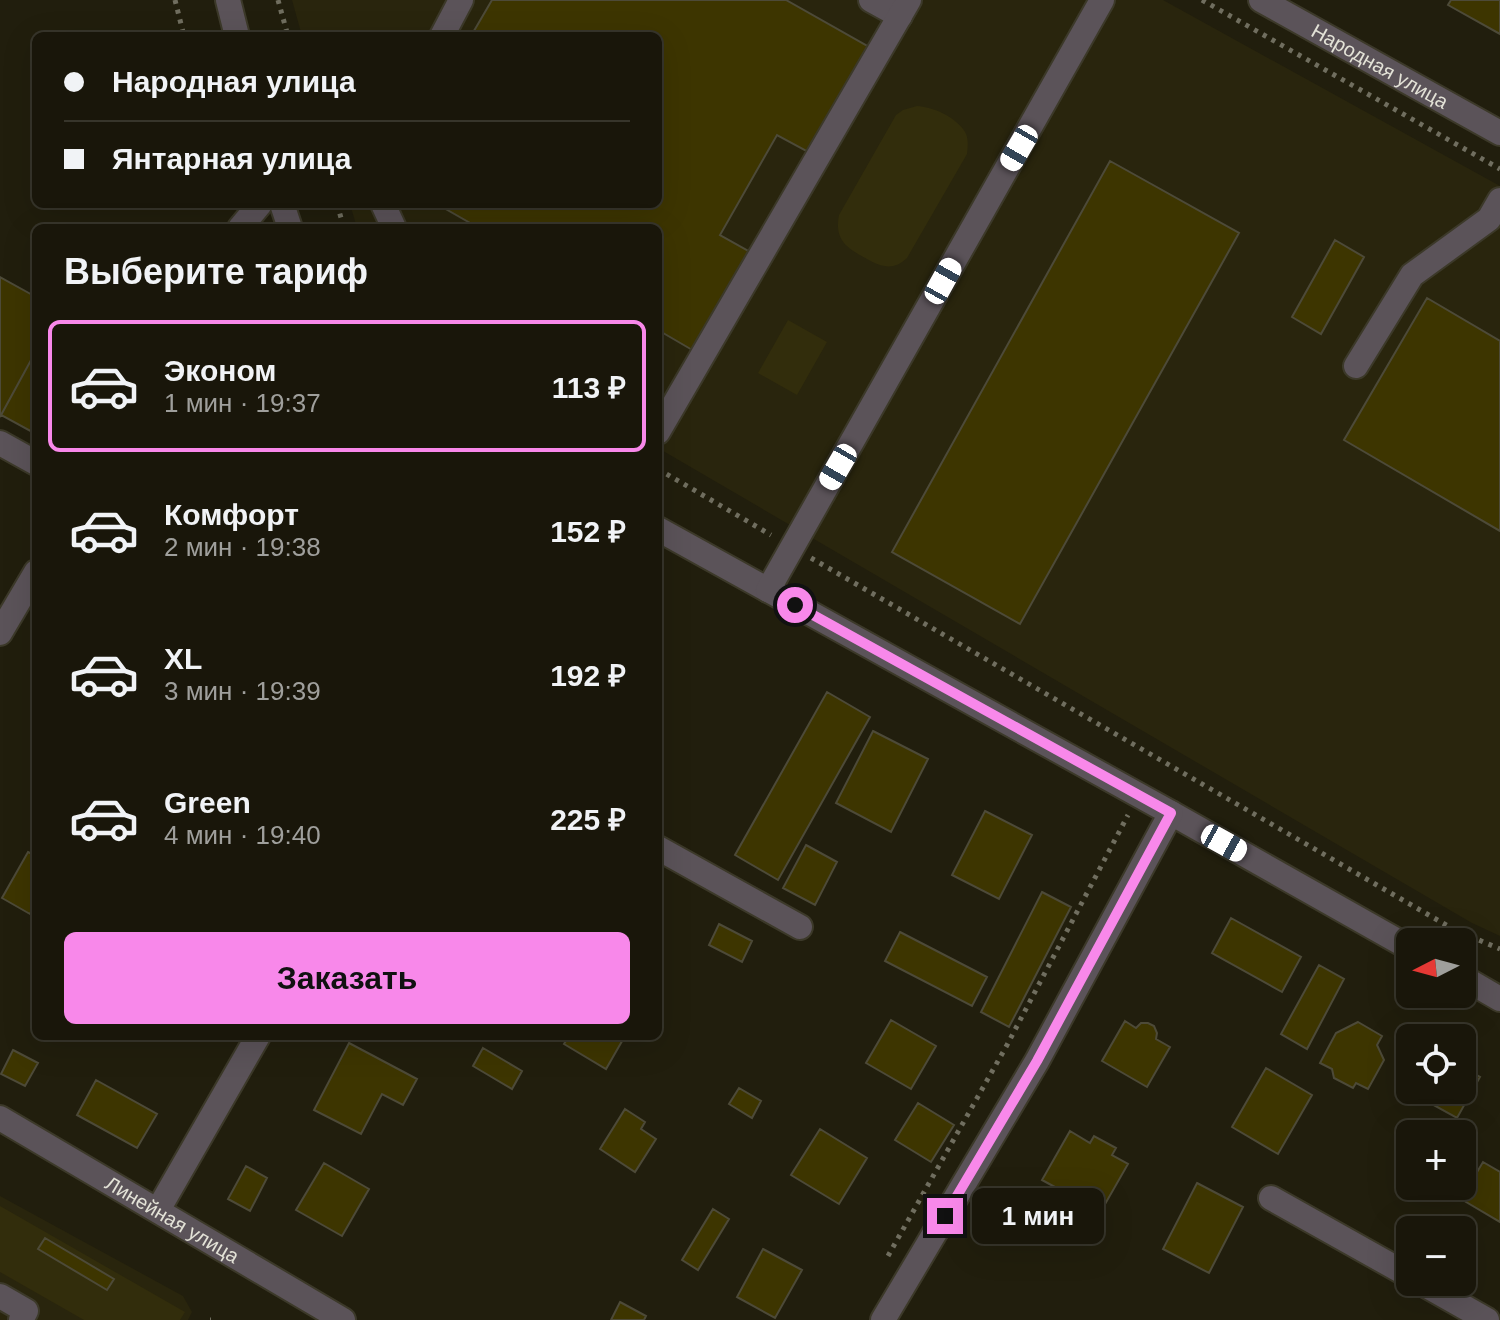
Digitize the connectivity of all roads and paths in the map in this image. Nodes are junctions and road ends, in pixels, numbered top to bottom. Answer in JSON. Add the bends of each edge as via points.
{"nodes":[{"id":1,"x":175,"y":0,"type":"edge"},
{"id":2,"x":228,"y":0,"type":"edge"},
{"id":3,"x":278,"y":0,"type":"edge"},
{"id":4,"x":461,"y":0,"type":"edge"},
{"id":5,"x":871,"y":0,"type":"edge"},
{"id":6,"x":1102,"y":0,"type":"edge"},
{"id":7,"x":1202,"y":0,"type":"edge"},
{"id":8,"x":1261,"y":0,"type":"edge"},
{"id":9,"x":904,"y":8,"type":"edge"},
{"id":10,"x":183,"y":32,"type":"edge"},
{"id":11,"x":236,"y":32,"type":"edge"},
{"id":12,"x":287,"y":32,"type":"edge"},
{"id":13,"x":444,"y":32,"type":"edge"},
{"id":14,"x":1500,"y":133,"type":"edge"},
{"id":15,"x":1500,"y":169,"type":"edge"},
{"id":16,"x":1500,"y":200,"type":"edge"},
{"id":17,"x":257,"y":208,"type":"edge"},
{"id":18,"x":243,"y":224,"type":"edge"},
{"id":19,"x":1356,"y":366,"type":"dead end"},
{"id":20,"x":662,"y":417,"type":"edge"},
{"id":21,"x":0,"y":443,"type":"edge"},
{"id":22,"x":32,"y":461,"type":"edge"},
{"id":23,"x":662,"y":471,"type":"edge"},
{"id":24,"x":662,"y":531,"type":"edge"},
{"id":25,"x":793,"y":547,"type":"junction"},
{"id":26,"x":32,"y":579,"type":"edge"},
{"id":27,"x":768,"y":590,"type":"junction"},
{"id":28,"x":0,"y":633,"type":"edge"},
{"id":29,"x":1160,"y":760,"type":"junction"},
{"id":30,"x":1139,"y":795,"type":"junction"},
{"id":31,"x":1171,"y":813,"type":"junction"},
{"id":32,"x":662,"y":850,"type":"edge"},
{"id":33,"x":800,"y":927,"type":"dead end"},
{"id":34,"x":1396,"y":940,"type":"edge"},
{"id":35,"x":1500,"y":949,"type":"edge"},
{"id":36,"x":1476,"y":985,"type":"edge"},
{"id":37,"x":1500,"y":999,"type":"edge"},
{"id":38,"x":256,"y":1040,"type":"edge"},
{"id":39,"x":0,"y":1118,"type":"edge"},
{"id":40,"x":1271,"y":1198,"type":"dead end"},
{"id":41,"x":158,"y":1210,"type":"junction"},
{"id":42,"x":883,"y":1265,"type":"dead end"},
{"id":43,"x":1396,"y":1268,"type":"edge"},
{"id":44,"x":0,"y":1296,"type":"edge"},
{"id":45,"x":1445,"y":1296,"type":"edge"},
{"id":46,"x":21,"y":1320,"type":"edge"},
{"id":47,"x":343,"y":1320,"type":"edge"},
{"id":48,"x":883,"y":1320,"type":"edge"},
{"id":49,"x":1487,"y":1320,"type":"edge"}],
"edges":[{"from":1,"to":10,"type":"path"},
{"from":2,"to":11,"type":"street"},
{"from":3,"to":12,"type":"path"},
{"from":4,"to":13,"type":"street"},
{"from":5,"to":9,"type":"street"},
{"from":6,"to":25,"type":"street"},
{"from":7,"to":15,"type":"path"},
{"from":8,"to":14,"type":"street","name":"Народная улица"},
{"from":9,"to":20,"type":"street"},
{"from":16,"to":19,"type":"street","via":[[1489,219],[1412,275]]},
{"from":17,"to":18,"type":"street"},
{"from":21,"to":22,"type":"street"},
{"from":23,"to":25,"type":"path"},
{"from":24,"to":27,"type":"street"},
{"from":25,"to":27,"type":"street"},
{"from":25,"to":29,"type":"path"},
{"from":26,"to":28,"type":"street"},
{"from":27,"to":30,"type":"street"},
{"from":29,"to":30,"type":"path"},
{"from":29,"to":35,"type":"path","via":[[1453,929]]},
{"from":30,"to":31,"type":"street"},
{"from":30,"to":42,"type":"path"},
{"from":31,"to":34,"type":"street"},
{"from":31,"to":48,"type":"street","via":[[1037,1061]]},
{"from":32,"to":33,"type":"street"},
{"from":36,"to":37,"type":"street"},
{"from":38,"to":41,"type":"street"},
{"from":39,"to":41,"type":"street","name":"Линейная улица"},
{"from":40,"to":43,"type":"street"},
{"from":41,"to":47,"type":"street","name":"Линейная улица"},
{"from":44,"to":46,"type":"street","via":[[26,1311]]},
{"from":45,"to":49,"type":"street"}]}
